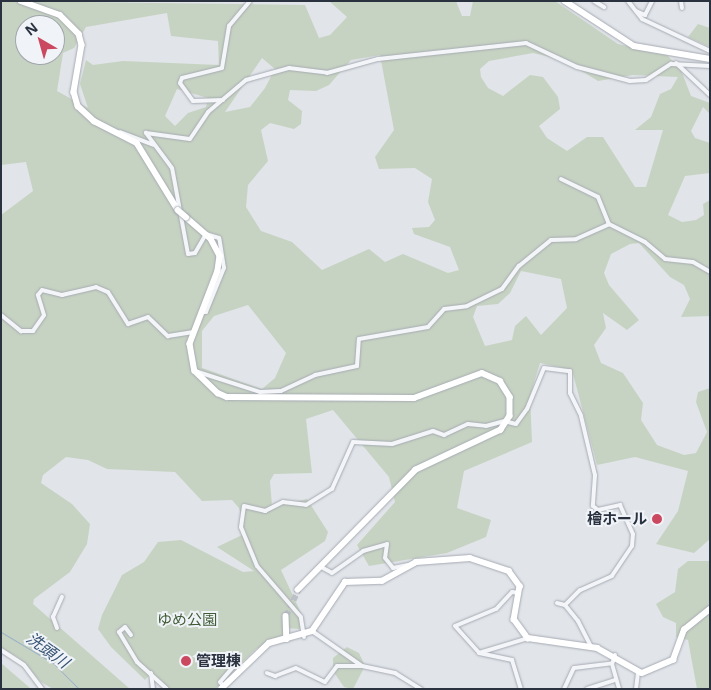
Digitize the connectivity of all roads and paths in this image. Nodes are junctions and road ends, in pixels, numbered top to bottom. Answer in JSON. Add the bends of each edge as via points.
{"nodes":[{"id":1,"x":21,"y":1,"type":"edge"},
{"id":2,"x":565,"y":1,"type":"edge"},
{"id":3,"x":594,"y":1,"type":"edge"},
{"id":4,"x":628,"y":1,"type":"edge"},
{"id":5,"x":652,"y":1,"type":"edge"},
{"id":6,"x":681,"y":1,"type":"edge"},
{"id":7,"x":249,"y":2,"type":"edge"},
{"id":8,"x":604,"y":8,"type":"dead end"},
{"id":9,"x":682,"y":8,"type":"dead end"},
{"id":10,"x":636,"y":11,"type":"junction"},
{"id":11,"x":710,"y":51,"type":"edge"},
{"id":12,"x":710,"y":59,"type":"edge"},
{"id":13,"x":676,"y":63,"type":"junction"},
{"id":14,"x":710,"y":66,"type":"edge"},
{"id":15,"x":710,"y":95,"type":"edge"},
{"id":16,"x":225,"y":99,"type":"junction"},
{"id":17,"x":120,"y":132,"type":"junction"},
{"id":18,"x":154,"y":145,"type":"junction"},
{"id":19,"x":561,"y":179,"type":"dead end"},
{"id":20,"x":610,"y":224,"type":"junction"},
{"id":21,"x":206,"y":234,"type":"junction"},
{"id":22,"x":710,"y":272,"type":"edge"},
{"id":23,"x":1,"y":315,"type":"edge"},
{"id":24,"x":192,"y":332,"type":"junction"},
{"id":25,"x":195,"y":371,"type":"junction"},
{"id":26,"x":508,"y":421,"type":"junction"},
{"id":27,"x":407,"y":565,"type":"junction"},
{"id":28,"x":323,"y":568,"type":"junction"},
{"id":29,"x":298,"y":590,"type":"tunnel mouth"},
{"id":30,"x":519,"y":593,"type":"junction"},
{"id":31,"x":62,"y":597,"type":"dead end"},
{"id":32,"x":557,"y":603,"type":"dead end"},
{"id":33,"x":565,"y":605,"type":"junction"},
{"id":34,"x":710,"y":609,"type":"edge"},
{"id":35,"x":286,"y":616,"type":"tunnel mouth"},
{"id":36,"x":57,"y":628,"type":"dead end"},
{"id":37,"x":312,"y":631,"type":"junction"},
{"id":38,"x":131,"y":635,"type":"dead end"},
{"id":39,"x":304,"y":637,"type":"junction"},
{"id":40,"x":528,"y":638,"type":"junction"},
{"id":41,"x":287,"y":639,"type":"junction"},
{"id":42,"x":591,"y":646,"type":"junction"},
{"id":43,"x":1,"y":650,"type":"edge"},
{"id":44,"x":479,"y":653,"type":"junction"},
{"id":45,"x":615,"y":656,"type":"junction"},
{"id":46,"x":233,"y":657,"type":"dead end"},
{"id":47,"x":612,"y":663,"type":"junction"},
{"id":48,"x":362,"y":666,"type":"junction"},
{"id":49,"x":638,"y":672,"type":"junction"},
{"id":50,"x":151,"y":673,"type":"junction"},
{"id":51,"x":266,"y":673,"type":"dead end"},
{"id":52,"x":615,"y":680,"type":"junction"},
{"id":53,"x":223,"y":688,"type":"edge"},
{"id":54,"x":42,"y":689,"type":"edge"},
{"id":55,"x":153,"y":689,"type":"edge"},
{"id":56,"x":167,"y":689,"type":"edge"},
{"id":57,"x":421,"y":689,"type":"edge"},
{"id":58,"x":521,"y":689,"type":"edge"},
{"id":59,"x":564,"y":689,"type":"edge"},
{"id":60,"x":587,"y":689,"type":"edge"},
{"id":61,"x":619,"y":689,"type":"edge"},
{"id":62,"x":636,"y":689,"type":"edge"}],
"edges":[{"from":1,"to":17,"type":"street","via":[[60,15],[79,34],[82,46],[74,92],[78,106],[94,121]]},
{"from":2,"to":12,"type":"street","via":[[634,46]]},
{"from":3,"to":8,"type":"street"},
{"from":4,"to":10,"type":"street"},
{"from":5,"to":10,"type":"street","via":[[645,15]]},
{"from":6,"to":9,"type":"street"},
{"from":7,"to":16,"type":"street","via":[[237,21],[229,26],[222,68],[182,78],[180,84],[193,101]]},
{"from":10,"to":11,"type":"street","via":[[642,19]]},
{"from":13,"to":14,"type":"street"},
{"from":13,"to":15,"type":"street"},
{"from":13,"to":16,"type":"street","via":[[646,80],[630,81],[577,67],[533,44],[494,46],[378,59],[326,73],[289,68],[246,80]]},
{"from":16,"to":18,"type":"street","via":[[208,112],[190,139],[148,131]]},
{"from":17,"to":18,"type":"street"},
{"from":17,"to":21,"type":"street","bridge":true,"via":[[141,149],[178,210]]},
{"from":18,"to":21,"type":"street","via":[[172,168],[189,255],[195,253]]},
{"from":19,"to":20,"type":"street","via":[[598,197]]},
{"from":20,"to":22,"type":"street","via":[[645,242],[665,259],[693,262]]},
{"from":20,"to":25,"type":"street","via":[[576,240],[551,240],[519,266],[502,289],[467,306],[444,309],[428,328],[358,339],[357,366],[322,373],[281,390],[260,392]]},
{"from":21,"to":24,"type":"street","via":[[216,246],[220,264]]},
{"from":23,"to":24,"type":"street","via":[[21,331],[32,331],[44,315],[38,295],[42,290],[62,295],[96,287],[108,292],[128,324],[148,317],[168,336]]},
{"from":24,"to":25,"type":"street"},
{"from":25,"to":26,"type":"street","via":[[205,384],[227,397],[347,398],[414,398],[482,373],[500,381],[509,392]]},
{"from":26,"to":28,"type":"street","via":[[495,436],[416,470]]},
{"from":26,"to":33,"type":"street","via":[[516,424],[527,409],[544,368],[570,371],[570,393],[595,475],[593,506],[598,510],[620,505],[633,534],[632,546],[612,576],[580,590]]},
{"from":26,"to":39,"type":"street","via":[[486,426],[468,424],[444,435],[433,431],[392,444],[353,442],[332,489],[306,505],[283,502],[265,511],[244,506],[242,527],[257,566],[301,617]]},
{"from":27,"to":28,"type":"street","via":[[393,568],[385,558],[386,544],[363,551],[332,573]]},
{"from":27,"to":30,"type":"street","via":[[462,557],[477,560],[514,574]]},
{"from":27,"to":37,"type":"street","via":[[382,581],[345,582]]},
{"from":28,"to":29,"type":"street"},
{"from":30,"to":40,"type":"street","via":[[514,619]]},
{"from":30,"to":44,"type":"street","via":[[512,592],[496,609],[455,626]]},
{"from":31,"to":36,"type":"street","via":[[53,617]]},
{"from":32,"to":33,"type":"street"},
{"from":33,"to":42,"type":"street","via":[[585,630]]},
{"from":34,"to":49,"type":"street","via":[[684,630],[673,660],[649,673]]},
{"from":35,"to":41,"type":"street"},
{"from":37,"to":39,"type":"street"},
{"from":37,"to":48,"type":"street"},
{"from":38,"to":50,"type":"street","via":[[125,627],[119,632],[132,657]]},
{"from":39,"to":41,"type":"street"},
{"from":40,"to":42,"type":"street"},
{"from":40,"to":44,"type":"street"},
{"from":41,"to":53,"type":"street","via":[[262,648]]},
{"from":42,"to":45,"type":"street"},
{"from":43,"to":54,"type":"street","via":[[24,665]]},
{"from":44,"to":58,"type":"street","via":[[512,660]]},
{"from":45,"to":47,"type":"street"},
{"from":45,"to":49,"type":"street"},
{"from":46,"to":53,"type":"street","via":[[233,667],[220,682]]},
{"from":47,"to":52,"type":"street"},
{"from":47,"to":59,"type":"street","via":[[574,668]]},
{"from":48,"to":51,"type":"street","via":[[337,666],[325,682],[296,668],[275,676]]},
{"from":48,"to":57,"type":"street","via":[[395,673]]},
{"from":49,"to":62,"type":"street"},
{"from":50,"to":55,"type":"street"},
{"from":50,"to":56,"type":"street"},
{"from":52,"to":60,"type":"street"},
{"from":52,"to":61,"type":"street"}]}
